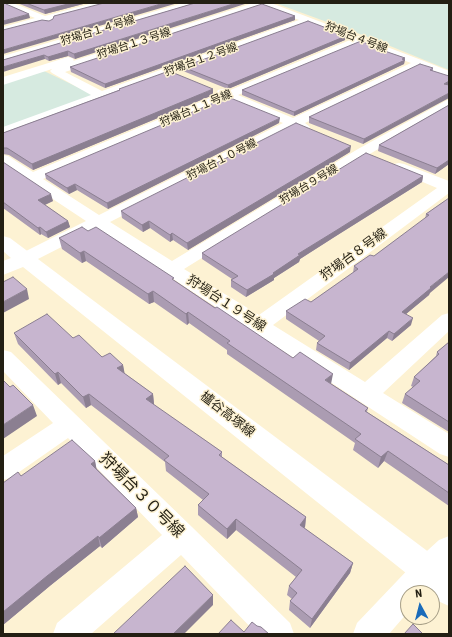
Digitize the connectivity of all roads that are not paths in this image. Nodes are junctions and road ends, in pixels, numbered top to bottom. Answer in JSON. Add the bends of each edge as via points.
{"nodes":[{"id":1,"x":103,"y":3,"type":"edge"},
{"id":2,"x":193,"y":3,"type":"edge"},
{"id":3,"x":246,"y":3,"type":"edge"},
{"id":4,"x":263,"y":3,"type":"edge"},
{"id":5,"x":10,"y":5,"type":"edge"},
{"id":6,"x":44,"y":19,"type":"junction"},
{"id":7,"x":308,"y":20,"type":"junction"},
{"id":8,"x":57,"y":24,"type":"edge"},
{"id":9,"x":3,"y":30,"type":"edge"},
{"id":10,"x":70,"y":30,"type":"edge"},
{"id":11,"x":83,"y":35,"type":"junction"},
{"id":12,"x":359,"y":40,"type":"junction"},
{"id":13,"x":3,"y":60,"type":"edge"},
{"id":14,"x":420,"y":63,"type":"junction"},
{"id":15,"x":169,"y":71,"type":"junction"},
{"id":16,"x":449,"y":76,"type":"edge"},
{"id":17,"x":184,"y":77,"type":"edge"},
{"id":18,"x":3,"y":81,"type":"edge"},
{"id":19,"x":213,"y":90,"type":"edge"},
{"id":20,"x":101,"y":96,"type":"junction"},
{"id":21,"x":228,"y":96,"type":"junction"},
{"id":22,"x":449,"y":103,"type":"edge"},
{"id":23,"x":294,"y":123,"type":"junction"},
{"id":24,"x":3,"y":132,"type":"edge"},
{"id":25,"x":315,"y":132,"type":"edge"},
{"id":26,"x":369,"y":154,"type":"junction"},
{"id":27,"x":3,"y":159,"type":"edge"},
{"id":28,"x":31,"y":178,"type":"junction"},
{"id":29,"x":448,"y":187,"type":"edge"},
{"id":30,"x":98,"y":222,"type":"junction"},
{"id":31,"x":3,"y":242,"type":"edge"},
{"id":32,"x":13,"y":264,"type":"edge"},
{"id":33,"x":171,"y":269,"type":"junction"},
{"id":34,"x":449,"y":320,"type":"edge"},
{"id":35,"x":259,"y":325,"type":"junction"},
{"id":36,"x":3,"y":358,"type":"edge"},
{"id":37,"x":367,"y":394,"type":"junction"},
{"id":38,"x":70,"y":424,"type":"junction"},
{"id":39,"x":449,"y":447,"type":"edge"},
{"id":40,"x":3,"y":469,"type":"edge"},
{"id":41,"x":182,"y":536,"type":"junction"},
{"id":42,"x":449,"y":550,"type":"edge"},
{"id":43,"x":427,"y":570,"type":"junction"},
{"id":44,"x":449,"y":590,"type":"edge"},
{"id":45,"x":68,"y":634,"type":"edge"},
{"id":46,"x":279,"y":634,"type":"edge"},
{"id":47,"x":368,"y":634,"type":"edge"}],
"edges":[{"from":1,"to":6,"type":"street"},
{"from":2,"to":11,"type":"street","name":"狩場台１４号線"},
{"from":3,"to":18,"type":"street"},
{"from":4,"to":7,"type":"street","name":"狩場台４号線"},
{"from":4,"to":20,"type":"street","name":"狩場台１３号線","via":[[56,71]]},
{"from":5,"to":6,"type":"street"},
{"from":6,"to":8,"type":"street"},
{"from":6,"to":9,"type":"street"},
{"from":7,"to":12,"type":"street","name":"狩場台４号線"},
{"from":7,"to":15,"type":"street","name":"狩場台１２号線"},
{"from":10,"to":11,"type":"street"},
{"from":11,"to":13,"type":"street","name":"狩場台１４号線"},
{"from":12,"to":14,"type":"street","name":"狩場台４号線"},
{"from":12,"to":21,"type":"street","name":"狩場台１１号線"},
{"from":14,"to":16,"type":"street","name":"狩場台４号線"},
{"from":14,"to":23,"type":"street","name":"狩場台１０号線"},
{"from":15,"to":17,"type":"street"},
{"from":15,"to":20,"type":"street","name":"狩場台１２号線"},
{"from":19,"to":21,"type":"street"},
{"from":20,"to":24,"type":"street","name":"狩場台１２号線"},
{"from":21,"to":23,"type":"street"},
{"from":21,"to":28,"type":"street","name":"狩場台１１号線"},
{"from":22,"to":26,"type":"street","name":"狩場台９号線"},
{"from":23,"to":25,"type":"street"},
{"from":23,"to":30,"type":"street","name":"狩場台１０号線"},
{"from":26,"to":29,"type":"street"},
{"from":26,"to":33,"type":"street","name":"狩場台９号線"},
{"from":27,"to":28,"type":"street","name":"狩場台１９号線"},
{"from":28,"to":30,"type":"street","name":"狩場台１９号線"},
{"from":29,"to":35,"type":"street","name":"狩場台８号線"},
{"from":30,"to":32,"type":"street","name":"狩場台１０号線"},
{"from":30,"to":33,"type":"street","name":"狩場台１９号線"},
{"from":31,"to":32,"type":"street","name":"櫨谷高塚線"},
{"from":32,"to":43,"type":"street","name":"櫨谷高塚線"},
{"from":33,"to":35,"type":"street","name":"狩場台１９号線"},
{"from":34,"to":37,"type":"street"},
{"from":35,"to":37,"type":"street","name":"狩場台１９号線"},
{"from":36,"to":38,"type":"street","name":"狩場台３０号線"},
{"from":37,"to":39,"type":"street","name":"狩場台１９号線"},
{"from":38,"to":40,"type":"street"},
{"from":38,"to":41,"type":"street","name":"狩場台３０号線"},
{"from":41,"to":45,"type":"street"},
{"from":41,"to":46,"type":"street","name":"狩場台３０号線"},
{"from":42,"to":43,"type":"street"},
{"from":43,"to":44,"type":"street","name":"櫨谷高塚線"},
{"from":43,"to":47,"type":"street"}]}
